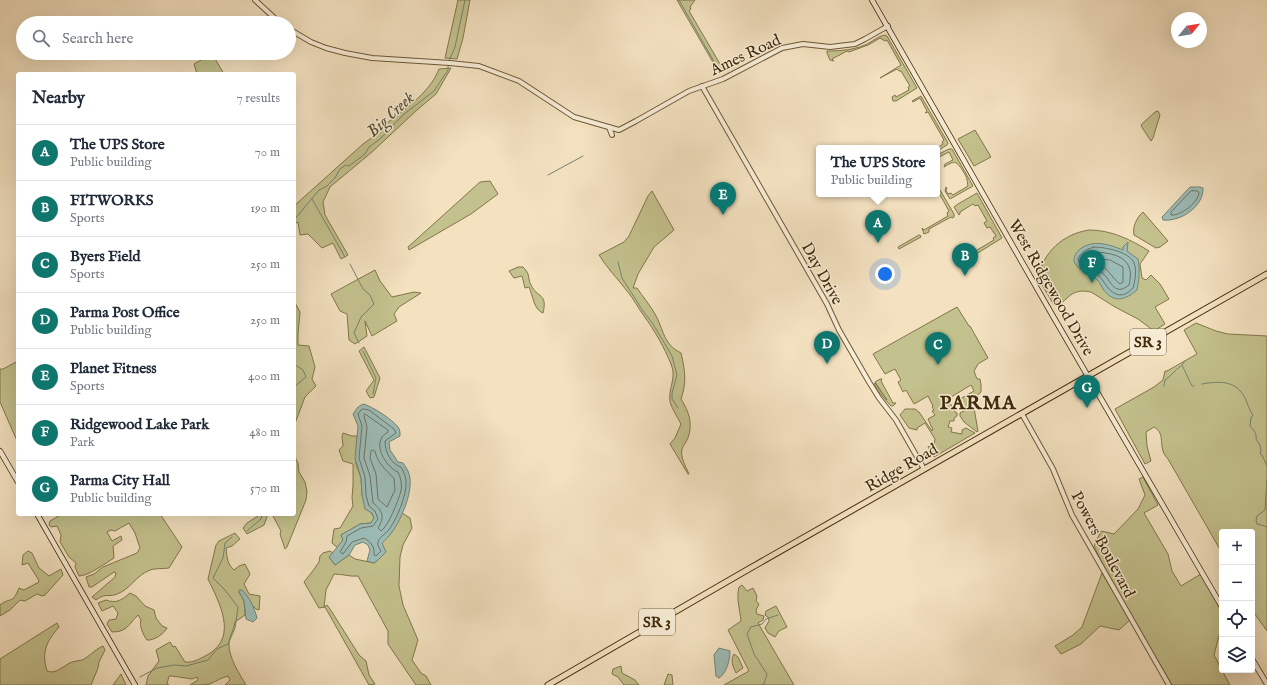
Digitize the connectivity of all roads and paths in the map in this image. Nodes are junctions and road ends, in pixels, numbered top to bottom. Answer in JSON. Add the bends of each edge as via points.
{"nodes":[{"id":1,"x":255,"y":0,"type":"edge"},
{"id":2,"x":872,"y":0,"type":"edge"},
{"id":3,"x":272,"y":16,"type":"edge"},
{"id":4,"x":888,"y":26,"type":"junction"},
{"id":5,"x":296,"y":33,"type":"edge"},
{"id":6,"x":702,"y":86,"type":"junction"},
{"id":7,"x":609,"y":127,"type":"junction"},
{"id":8,"x":612,"y":135,"type":"dead end"},
{"id":9,"x":1267,"y":274,"type":"edge"},
{"id":10,"x":1088,"y":376,"type":"junction"},
{"id":11,"x":1022,"y":414,"type":"junction"},
{"id":12,"x":0,"y":451,"type":"edge"},
{"id":13,"x":924,"y":469,"type":"junction"},
{"id":14,"x":16,"y":479,"type":"edge"},
{"id":15,"x":37,"y":516,"type":"edge"},
{"id":16,"x":1219,"y":602,"type":"edge"},
{"id":17,"x":1255,"y":663,"type":"edge"},
{"id":18,"x":1267,"y":684,"type":"edge"},
{"id":19,"x":135,"y":685,"type":"edge"},
{"id":20,"x":548,"y":685,"type":"edge"},
{"id":21,"x":1169,"y":685,"type":"edge"}],
"edges":[{"from":1,"to":3,"type":"street"},
{"from":2,"to":4,"type":"main road","name":"West Ridgewood Drive"},
{"from":4,"to":6,"type":"street","name":"Ames Road","via":[[854,44],[830,47],[803,44],[782,48],[723,79]]},
{"from":4,"to":10,"type":"main road","name":"West Ridgewood Drive"},
{"from":5,"to":7,"type":"street","via":[[326,48],[372,58],[479,66],[519,81],[574,117]]},
{"from":6,"to":7,"type":"street","name":"Ames Road","via":[[619,130]]},
{"from":6,"to":13,"type":"street","name":"Day Drive","via":[[824,298],[869,382],[900,426]]},
{"from":7,"to":8,"type":"street"},
{"from":9,"to":10,"type":"main road","name":"Ridge Road","number":"SR 3"},
{"from":10,"to":11,"type":"main road","name":"Ridge Road","number":"SR 3"},
{"from":10,"to":16,"type":"main road","name":"West Ridgewood Drive"},
{"from":11,"to":13,"type":"main road","name":"Ridge Road","number":"SR 3"},
{"from":11,"to":21,"type":"street","name":"Powers Boulevard","via":[[1053,469],[1072,515]]},
{"from":12,"to":14,"type":"main road"},
{"from":13,"to":20,"type":"main road","name":"Ridge Road","number":"SR 3"},
{"from":15,"to":19,"type":"main road"},
{"from":17,"to":18,"type":"main road"}]}
